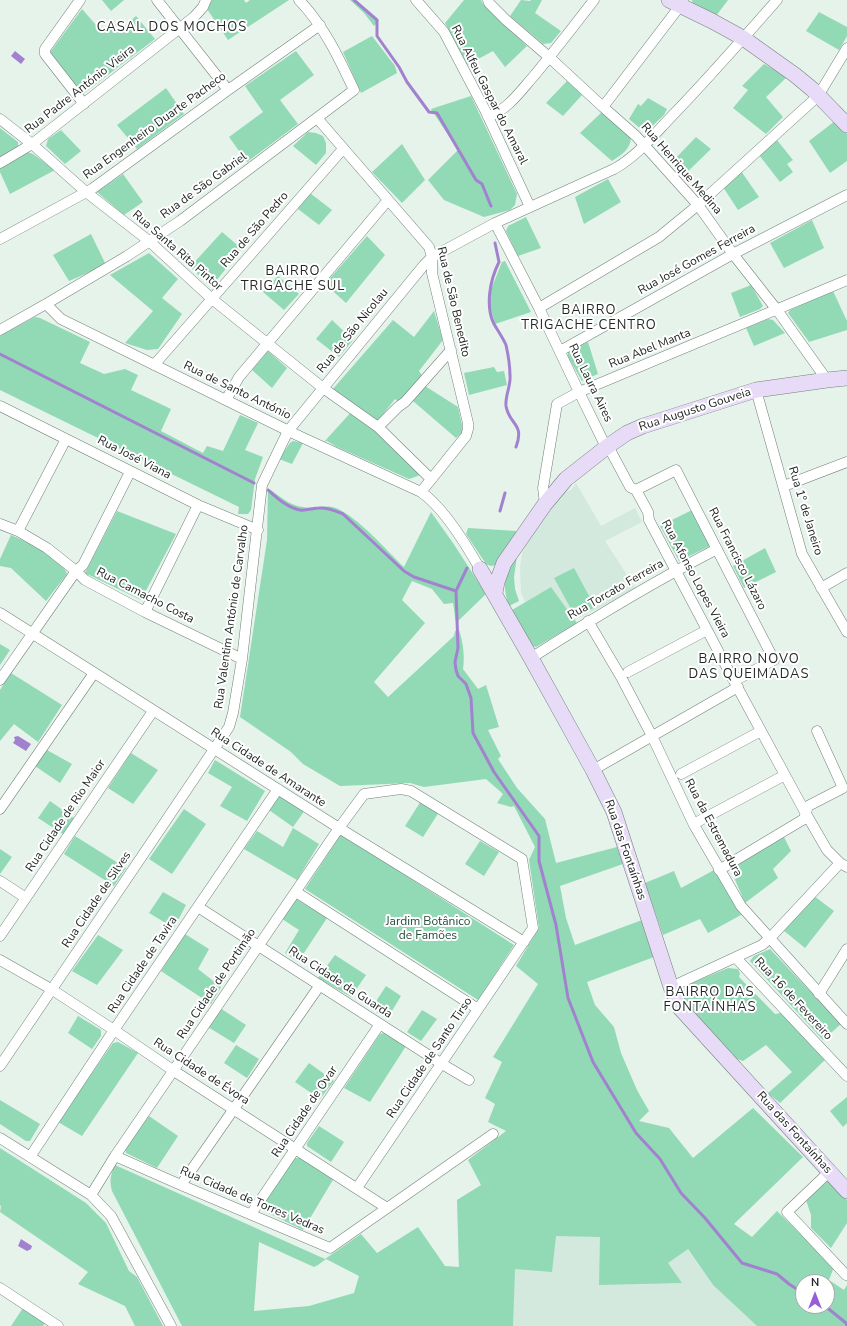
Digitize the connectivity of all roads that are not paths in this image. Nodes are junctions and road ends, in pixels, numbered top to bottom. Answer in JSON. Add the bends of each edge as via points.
{"nodes":[{"id":1,"x":80,"y":0,"type":"edge"},
{"id":2,"x":157,"y":0,"type":"edge"},
{"id":3,"x":206,"y":0,"type":"edge"},
{"id":4,"x":299,"y":0,"type":"edge"},
{"id":5,"x":416,"y":0,"type":"edge"},
{"id":6,"x":488,"y":0,"type":"edge"},
{"id":7,"x":594,"y":0,"type":"edge"},
{"id":8,"x":776,"y":0,"type":"edge"},
{"id":9,"x":678,"y":2,"type":"edge"},
{"id":10,"x":320,"y":25,"type":"junction"},
{"id":11,"x":180,"y":29,"type":"junction"},
{"id":12,"x":742,"y":38,"type":"junction"},
{"id":13,"x":847,"y":48,"type":"edge"},
{"id":14,"x":549,"y":57,"type":"junction"},
{"id":15,"x":228,"y":90,"type":"junction"},
{"id":16,"x":818,"y":96,"type":"junction"},
{"id":17,"x":84,"y":104,"type":"junction"},
{"id":18,"x":603,"y":107,"type":"junction"},
{"id":19,"x":488,"y":117,"type":"junction"},
{"id":20,"x":317,"y":118,"type":"junction"},
{"id":21,"x":0,"y":119,"type":"edge"},
{"id":22,"x":847,"y":125,"type":"edge"},
{"id":23,"x":32,"y":144,"type":"junction"},
{"id":24,"x":644,"y":145,"type":"junction"},
{"id":25,"x":343,"y":149,"type":"junction"},
{"id":26,"x":0,"y":163,"type":"edge"},
{"id":27,"x":86,"y":192,"type":"junction"},
{"id":28,"x":847,"y":195,"type":"edge"},
{"id":29,"x":388,"y":200,"type":"junction"},
{"id":30,"x":698,"y":205,"type":"junction"},
{"id":31,"x":530,"y":207,"type":"junction"},
{"id":32,"x":495,"y":223,"type":"junction"},
{"id":33,"x":0,"y":239,"type":"edge"},
{"id":34,"x":149,"y":242,"type":"junction"},
{"id":35,"x":733,"y":254,"type":"junction"},
{"id":36,"x":432,"y":257,"type":"junction"},
{"id":37,"x":847,"y":280,"type":"edge"},
{"id":38,"x":212,"y":299,"type":"junction"},
{"id":39,"x":46,"y":304,"type":"junction"},
{"id":40,"x":539,"y":308,"type":"junction"},
{"id":41,"x":777,"y":310,"type":"junction"},
{"id":42,"x":0,"y":330,"type":"edge"},
{"id":43,"x":267,"y":343,"type":"junction"},
{"id":44,"x":450,"y":350,"type":"junction"},
{"id":45,"x":560,"y":351,"type":"junction"},
{"id":46,"x":154,"y":365,"type":"junction"},
{"id":47,"x":847,"y":378,"type":"edge"},
{"id":48,"x":827,"y":380,"type":"junction"},
{"id":49,"x":323,"y":388,"type":"junction"},
{"id":50,"x":756,"y":390,"type":"junction"},
{"id":51,"x":579,"y":392,"type":"junction"},
{"id":52,"x":226,"y":400,"type":"junction"},
{"id":53,"x":1,"y":408,"type":"edge"},
{"id":54,"x":378,"y":427,"type":"junction"},
{"id":55,"x":288,"y":431,"type":"junction"},
{"id":56,"x":66,"y":439,"type":"junction"},
{"id":57,"x":608,"y":446,"type":"junction"},
{"id":58,"x":847,"y":462,"type":"edge"},
{"id":59,"x":130,"y":472,"type":"junction"},
{"id":60,"x":432,"y":479,"type":"junction"},
{"id":61,"x":262,"y":485,"type":"joint"},
{"id":62,"x":784,"y":486,"type":"junction"},
{"id":63,"x":636,"y":490,"type":"junction"},
{"id":64,"x":421,"y":492,"type":"junction"},
{"id":65,"x":545,"y":504,"type":"junction"},
{"id":66,"x":198,"y":505,"type":"junction"},
{"id":67,"x":0,"y":524,"type":"edge"},
{"id":68,"x":258,"y":530,"type":"junction"},
{"id":69,"x":18,"y":531,"type":"junction"},
{"id":70,"x":717,"y":549,"type":"junction"},
{"id":71,"x":504,"y":563,"type":"junction"},
{"id":72,"x":480,"y":570,"type":"junction"},
{"id":73,"x":676,"y":570,"type":"junction"},
{"id":74,"x":76,"y":571,"type":"junction"},
{"id":75,"x":847,"y":573,"type":"edge"},
{"id":76,"x":821,"y":588,"type":"junction"},
{"id":77,"x":494,"y":593,"type":"junction"},
{"id":78,"x":145,"y":612,"type":"junction"},
{"id":79,"x":0,"y":613,"type":"edge"},
{"id":80,"x":588,"y":621,"type":"junction"},
{"id":81,"x":707,"y":630,"type":"junction"},
{"id":82,"x":32,"y":632,"type":"junction"},
{"id":83,"x":847,"y":632,"type":"edge"},
{"id":84,"x":531,"y":658,"type":"junction"},
{"id":85,"x":242,"y":659,"type":"junction"},
{"id":86,"x":628,"y":672,"type":"dead end"},
{"id":87,"x":94,"y":673,"type":"junction"},
{"id":88,"x":0,"y":680,"type":"edge"},
{"id":89,"x":736,"y":684,"type":"junction"},
{"id":90,"x":153,"y":711,"type":"junction"},
{"id":91,"x":761,"y":731,"type":"junction"},
{"id":92,"x":817,"y":731,"type":"dead end"},
{"id":93,"x":652,"y":736,"type":"junction"},
{"id":94,"x":214,"y":748,"type":"junction"},
{"id":95,"x":593,"y":770,"type":"junction"},
{"id":96,"x":681,"y":774,"type":"dead end"},
{"id":97,"x":785,"y":775,"type":"junction"},
{"id":98,"x":278,"y":789,"type":"junction"},
{"id":99,"x":0,"y":809,"type":"edge"},
{"id":100,"x":805,"y":812,"type":"junction"},
{"id":101,"x":699,"y":821,"type":"dead end"},
{"id":102,"x":339,"y":828,"type":"junction"},
{"id":103,"x":844,"y":865,"type":"edge"},
{"id":104,"x":719,"y":870,"type":"junction"},
{"id":105,"x":0,"y":881,"type":"edge"},
{"id":106,"x":296,"y":892,"type":"junction"},
{"id":107,"x":26,"y":898,"type":"junction"},
{"id":108,"x":198,"y":907,"type":"junction"},
{"id":109,"x":0,"y":936,"type":"edge"},
{"id":110,"x":770,"y":938,"type":"junction"},
{"id":111,"x":524,"y":942,"type":"junction"},
{"id":112,"x":259,"y":946,"type":"junction"},
{"id":113,"x":847,"y":949,"type":"edge"},
{"id":114,"x":736,"y":958,"type":"junction"},
{"id":115,"x":0,"y":960,"type":"edge"},
{"id":116,"x":320,"y":985,"type":"junction"},
{"id":117,"x":671,"y":986,"type":"junction"},
{"id":118,"x":51,"y":989,"type":"junction"},
{"id":119,"x":819,"y":994,"type":"junction"},
{"id":120,"x":478,"y":1009,"type":"junction"},
{"id":121,"x":380,"y":1024,"type":"junction"},
{"id":122,"x":847,"y":1024,"type":"edge"},
{"id":123,"x":114,"y":1030,"type":"junction"},
{"id":124,"x":442,"y":1064,"type":"junction"},
{"id":125,"x":0,"y":1066,"type":"edge"},
{"id":126,"x":174,"y":1071,"type":"junction"},
{"id":127,"x":847,"y":1076,"type":"edge"},
{"id":128,"x":469,"y":1080,"type":"dead end"},
{"id":129,"x":234,"y":1110,"type":"junction"},
{"id":130,"x":493,"y":1134,"type":"dead end"},
{"id":131,"x":0,"y":1138,"type":"edge"},
{"id":132,"x":296,"y":1149,"type":"junction"},
{"id":133,"x":116,"y":1156,"type":"junction"},
{"id":134,"x":30,"y":1157,"type":"junction"},
{"id":135,"x":830,"y":1172,"type":"junction"},
{"id":136,"x":182,"y":1186,"type":"junction"},
{"id":137,"x":357,"y":1188,"type":"junction"},
{"id":138,"x":847,"y":1191,"type":"edge"},
{"id":139,"x":91,"y":1194,"type":"junction"},
{"id":140,"x":387,"y":1208,"type":"junction"},
{"id":141,"x":251,"y":1214,"type":"junction"},
{"id":142,"x":846,"y":1275,"type":"edge"},
{"id":143,"x":0,"y":1288,"type":"edge"},
{"id":144,"x":58,"y":1326,"type":"edge"},
{"id":145,"x":171,"y":1326,"type":"edge"}],
"edges":[{"from":1,"to":17,"type":"street","via":[[45,49],[45,54]]},
{"from":2,"to":11,"type":"street"},
{"from":3,"to":11,"type":"street","name":"Rua Padre António Vieira","via":[[203,7]]},
{"from":4,"to":10,"type":"street"},
{"from":5,"to":19,"type":"street","name":"Rua Alfeu Gaspar do Amaral","via":[[444,32]]},
{"from":6,"to":14,"type":"street","name":"Rua Henrique Medina","via":[[506,20]]},
{"from":7,"to":14,"type":"street"},
{"from":8,"to":12,"type":"street","name":"Rua de São Nicolau"},
{"from":9,"to":12,"type":"street"},
{"from":9,"to":18,"type":"street"},
{"from":10,"to":15,"type":"street","name":"Rua Engenheiro Duarte Pacheco"},
{"from":10,"to":20,"type":"street","name":"Rua de São Gabriel","via":[[337,53],[354,90]]},
{"from":11,"to":15,"type":"street"},
{"from":11,"to":17,"type":"street","name":"Rua Padre António Vieira"},
{"from":12,"to":16,"type":"street","via":[[795,74]]},
{"from":12,"to":24,"type":"street","name":"Rua de São Nicolau","via":[[698,90]]},
{"from":13,"to":16,"type":"street"},
{"from":14,"to":18,"type":"street","name":"Rua Henrique Medina"},
{"from":14,"to":19,"type":"street","via":[[510,104]]},
{"from":15,"to":27,"type":"street","name":"Rua Engenheiro Duarte Pacheco"},
{"from":16,"to":22,"type":"street"},
{"from":16,"to":30,"type":"street"},
{"from":17,"to":23,"type":"street","name":"Rua Padre António Vieira"},
{"from":18,"to":24,"type":"street","name":"Rua Henrique Medina"},
{"from":19,"to":31,"type":"street","name":"Rua Alfeu Gaspar do Amaral"},
{"from":20,"to":25,"type":"street","name":"Rua de São Benedito"},
{"from":20,"to":34,"type":"street","name":"Rua de São Gabriel"},
{"from":21,"to":23,"type":"street","name":"Rua Santa Rita Pintor"},
{"from":23,"to":26,"type":"street","name":"Rua Padre António Vieira"},
{"from":23,"to":27,"type":"street","name":"Rua Santa Rita Pintor"},
{"from":24,"to":30,"type":"street","name":"Rua Henrique Medina"},
{"from":24,"to":31,"type":"street","name":"Rua de São Nicolau","via":[[614,169]]},
{"from":25,"to":29,"type":"street","name":"Rua de São Benedito"},
{"from":25,"to":38,"type":"street","name":"Rua de São Pedro"},
{"from":27,"to":33,"type":"street","name":"Rua Engenheiro Duarte Pacheco"},
{"from":27,"to":34,"type":"street","name":"Rua Santa Rita Pintor"},
{"from":28,"to":35,"type":"street","name":"Rua José Gomes Ferreira"},
{"from":29,"to":36,"type":"street","name":"Rua de São Benedito","via":[[429,247]]},
{"from":29,"to":43,"type":"street"},
{"from":30,"to":35,"type":"street","name":"Rua Henrique Medina"},
{"from":30,"to":40,"type":"street","via":[[659,237]]},
{"from":31,"to":32,"type":"street","name":"Rua de São Nicolau"},
{"from":32,"to":36,"type":"street","name":"Rua de São Nicolau"},
{"from":32,"to":40,"type":"street","name":"Rua Laura Aires"},
{"from":34,"to":38,"type":"street","name":"Rua Santa Rita Pintor"},
{"from":34,"to":39,"type":"street","name":"Rua de São Gabriel"},
{"from":35,"to":41,"type":"street","name":"Rua Henrique Medina"},
{"from":35,"to":45,"type":"street","name":"Rua José Gomes Ferreira"},
{"from":36,"to":44,"type":"street","name":"Rua de São Benedito","via":[[432,273]]},
{"from":36,"to":49,"type":"street","name":"Rua de São Nicolau"},
{"from":37,"to":41,"type":"street","name":"Rua Abel Manta"},
{"from":38,"to":43,"type":"street","name":"Rua Santa Rita Pintor"},
{"from":38,"to":46,"type":"street","name":"Rua de São Pedro"},
{"from":39,"to":42,"type":"street","name":"Rua de São Gabriel"},
{"from":39,"to":46,"type":"street","name":"Rua de Santo António","via":[[61,319]]},
{"from":40,"to":45,"type":"street","name":"Rua Laura Aires"},
{"from":41,"to":48,"type":"street","name":"Rua Henrique Medina"},
{"from":41,"to":51,"type":"street","name":"Rua Abel Manta"},
{"from":43,"to":49,"type":"street","name":"Rua Santa Rita Pintor"},
{"from":43,"to":52,"type":"street","via":[[239,377]]},
{"from":44,"to":54,"type":"street","via":[[405,402]]},
{"from":44,"to":60,"type":"street","name":"Rua de São Benedito","via":[[468,429],[462,441]]},
{"from":45,"to":51,"type":"street","name":"Rua Laura Aires"},
{"from":46,"to":52,"type":"street","name":"Rua de Santo António"},
{"from":47,"to":48,"type":"street","name":"Rua Augusto Gouveia"},
{"from":48,"to":50,"type":"street","name":"Rua Augusto Gouveia"},
{"from":49,"to":54,"type":"street","name":"Rua Santa Rita Pintor"},
{"from":49,"to":55,"type":"street","name":"Rua de São Nicolau"},
{"from":50,"to":57,"type":"street","name":"Rua Augusto Gouveia","via":[[643,426]]},
{"from":50,"to":62,"type":"street","name":"Rua 1º de Janeiro"},
{"from":51,"to":57,"type":"street","name":"Rua Laura Aires","via":[[604,443]]},
{"from":51,"to":65,"type":"street","name":"Rua Abel Manta","via":[[557,404],[543,488]]},
{"from":52,"to":55,"type":"street","name":"Rua de Santo António"},
{"from":53,"to":56,"type":"street","name":"Rua José Viana"},
{"from":54,"to":60,"type":"street","name":"Rua Santa Rita Pintor"},
{"from":55,"to":61,"type":"street","name":"Rua de São Nicolau"},
{"from":55,"to":64,"type":"street","name":"Rua de Santo António"},
{"from":56,"to":59,"type":"street","name":"Rua José Viana"},
{"from":56,"to":69,"type":"street"},
{"from":57,"to":63,"type":"street","name":"Rua Afonso Lopes Vieira","via":[[630,487]]},
{"from":57,"to":65,"type":"street","name":"Rua Augusto Gouveia","via":[[566,479]]},
{"from":58,"to":62,"type":"street"},
{"from":59,"to":66,"type":"street","name":"Rua José Viana"},
{"from":59,"to":74,"type":"street","via":[[83,565]]},
{"from":60,"to":64,"type":"street","name":"Rua de São Benedito"},
{"from":61,"to":68,"type":"street","name":"Rua Valentim António de Carvalho"},
{"from":62,"to":76,"type":"street","name":"Rua 1º de Janeiro","via":[[802,554]]},
{"from":63,"to":70,"type":"street","name":"Rua Francisco Lázaro","via":[[676,470]]},
{"from":63,"to":73,"type":"street","name":"Rua Afonso Lopes Vieira"},
{"from":64,"to":72,"type":"street","name":"Rua das Fontaínhas","via":[[429,497],[454,528]]},
{"from":65,"to":71,"type":"street","name":"Rua Augusto Gouveia"},
{"from":66,"to":68,"type":"street","name":"Rua José Viana"},
{"from":66,"to":78,"type":"street"},
{"from":67,"to":69,"type":"street","name":"Rua Camacho Costa"},
{"from":68,"to":85,"type":"street","name":"Rua Valentim António de Carvalho"},
{"from":69,"to":74,"type":"street","name":"Rua Camacho Costa","via":[[47,548]]},
{"from":70,"to":73,"type":"street","name":"Rua Torcato Ferreira"},
{"from":70,"to":89,"type":"street","name":"Rua Francisco Lázaro","via":[[774,660]]},
{"from":71,"to":72,"type":"street","via":[[498,568]]},
{"from":71,"to":77,"type":"street","name":"Rua Augusto Gouveia"},
{"from":72,"to":77,"type":"street","name":"Rua das Fontaínhas"},
{"from":73,"to":80,"type":"street","name":"Rua Torcato Ferreira"},
{"from":73,"to":81,"type":"street","name":"Rua Afonso Lopes Vieira"},
{"from":74,"to":78,"type":"street","name":"Rua Camacho Costa","via":[[85,580]]},
{"from":74,"to":82,"type":"street"},
{"from":75,"to":76,"type":"street"},
{"from":76,"to":83,"type":"street","name":"Rua 1º de Janeiro"},
{"from":77,"to":84,"type":"street","name":"Rua das Fontaínhas"},
{"from":78,"to":85,"type":"street","name":"Rua Camacho Costa"},
{"from":79,"to":82,"type":"street","name":"Rua Cidade de Amarante"},
{"from":80,"to":84,"type":"street","name":"Rua Torcato Ferreira"},
{"from":80,"to":93,"type":"street","name":"Rua da Estremadura"},
{"from":81,"to":86,"type":"street"},
{"from":81,"to":89,"type":"street","name":"Rua Afonso Lopes Vieira"},
{"from":82,"to":87,"type":"street","name":"Rua Cidade de Amarante"},
{"from":82,"to":88,"type":"street"},
{"from":84,"to":95,"type":"street","name":"Rua das Fontaínhas"},
{"from":85,"to":94,"type":"street","name":"Rua Valentim António de Carvalho","via":[[229,727]]},
{"from":87,"to":90,"type":"street","name":"Rua Cidade de Amarante"},
{"from":87,"to":99,"type":"street"},
{"from":89,"to":91,"type":"street","name":"Rua Afonso Lopes Vieira"},
{"from":89,"to":93,"type":"street","name":"Rua Francisco Lázaro"},
{"from":90,"to":94,"type":"street","name":"Rua Cidade de Amarante"},
{"from":90,"to":107,"type":"street","name":"Rua Cidade de Rio Maior"},
{"from":91,"to":96,"type":"street"},
{"from":91,"to":97,"type":"street","name":"Rua Afonso Lopes Vieira"},
{"from":92,"to":100,"type":"street","via":[[843,788],[808,806]]},
{"from":93,"to":95,"type":"street","name":"Rua Francisco Lázaro"},
{"from":93,"to":104,"type":"street","name":"Rua da Estremadura","via":[[694,825]]},
{"from":94,"to":98,"type":"street","name":"Rua Cidade de Amarante"},
{"from":94,"to":118,"type":"street","name":"Rua Cidade de Silves"},
{"from":95,"to":117,"type":"street","name":"Rua das Fontaínhas","via":[[614,812]]},
{"from":97,"to":100,"type":"street","name":"Rua Afonso Lopes Vieira"},
{"from":97,"to":101,"type":"street"},
{"from":98,"to":102,"type":"street","name":"Rua Cidade de Amarante"},
{"from":98,"to":108,"type":"street","name":"Rua Cidade de Tavira"},
{"from":100,"to":103,"type":"street","name":"Rua Afonso Lopes Vieira","via":[[828,850]]},
{"from":100,"to":104,"type":"street","via":[[804,819]]},
{"from":102,"to":106,"type":"street","name":"Rua Cidade de Portimão"},
{"from":102,"to":111,"type":"street","name":"Rua Cidade de Amarante"},
{"from":102,"to":111,"type":"street","name":"Rua Cidade de Santo Tirso","via":[[364,794],[401,789],[411,791],[522,859],[533,928]]},
{"from":103,"to":110,"type":"street"},
{"from":104,"to":110,"type":"street","name":"Rua da Estremadura","via":[[741,906]]},
{"from":105,"to":107,"type":"street"},
{"from":106,"to":112,"type":"street","name":"Rua Cidade de Portimão"},
{"from":106,"to":120,"type":"street"},
{"from":107,"to":109,"type":"street","name":"Rua Cidade de Rio Maior"},
{"from":108,"to":112,"type":"street","name":"Rua Cidade da Guarda"},
{"from":108,"to":123,"type":"street","name":"Rua Cidade de Tavira"},
{"from":110,"to":114,"type":"street"},
{"from":110,"to":119,"type":"street","name":"Rua da Estremadura"},
{"from":111,"to":120,"type":"street","name":"Rua Cidade de Santo Tirso"},
{"from":112,"to":116,"type":"street","name":"Rua Cidade da Guarda"},
{"from":112,"to":126,"type":"street","name":"Rua Cidade de Portimão"},
{"from":113,"to":119,"type":"street"},
{"from":114,"to":117,"type":"street"},
{"from":114,"to":127,"type":"street","name":"Rua 16 de Fevereiro"},
{"from":115,"to":118,"type":"street","name":"Rua Cidade de Évora"},
{"from":116,"to":121,"type":"street","name":"Rua Cidade da Guarda"},
{"from":116,"to":129,"type":"street"},
{"from":117,"to":135,"type":"street","name":"Rua das Fontaínhas","via":[[680,1008]]},
{"from":118,"to":123,"type":"street","name":"Rua Cidade de Évora"},
{"from":118,"to":125,"type":"street","name":"Rua Cidade de Silves"},
{"from":119,"to":122,"type":"street","name":"Rua da Estremadura"},
{"from":120,"to":124,"type":"street","name":"Rua Cidade de Santo Tirso"},
{"from":121,"to":124,"type":"street","name":"Rua Cidade da Guarda"},
{"from":121,"to":132,"type":"street","name":"Rua Cidade de Ovar"},
{"from":123,"to":126,"type":"street","name":"Rua Cidade de Évora"},
{"from":123,"to":134,"type":"street","name":"Rua Cidade de Tavira"},
{"from":124,"to":128,"type":"street","name":"Rua Cidade da Guarda"},
{"from":124,"to":137,"type":"street","name":"Rua Cidade de Santo Tirso"},
{"from":126,"to":129,"type":"street","name":"Rua Cidade de Évora"},
{"from":126,"to":133,"type":"street","name":"Rua Cidade de Portimão"},
{"from":129,"to":132,"type":"street","name":"Rua Cidade de Évora"},
{"from":129,"to":136,"type":"street"},
{"from":130,"to":140,"type":"street","name":"Rua Cidade de Torres Vedras"},
{"from":131,"to":134,"type":"street"},
{"from":132,"to":137,"type":"street","name":"Rua Cidade de Évora"},
{"from":132,"to":141,"type":"street","name":"Rua Cidade de Ovar"},
{"from":133,"to":136,"type":"street","name":"Rua Cidade de Torres Vedras"},
{"from":133,"to":139,"type":"street","name":"Rua Cidade de Portimão"},
{"from":134,"to":139,"type":"street"},
{"from":135,"to":138,"type":"street","name":"Rua das Fontaínhas"},
{"from":135,"to":142,"type":"street","via":[[787,1212]]},
{"from":136,"to":141,"type":"street","name":"Rua Cidade de Torres Vedras"},
{"from":137,"to":140,"type":"street","name":"Rua Cidade de Évora"},
{"from":139,"to":145,"type":"street","via":[[111,1216]]},
{"from":140,"to":141,"type":"street","name":"Rua Cidade de Torres Vedras","via":[[330,1248]]},
{"from":143,"to":144,"type":"street"}]}
